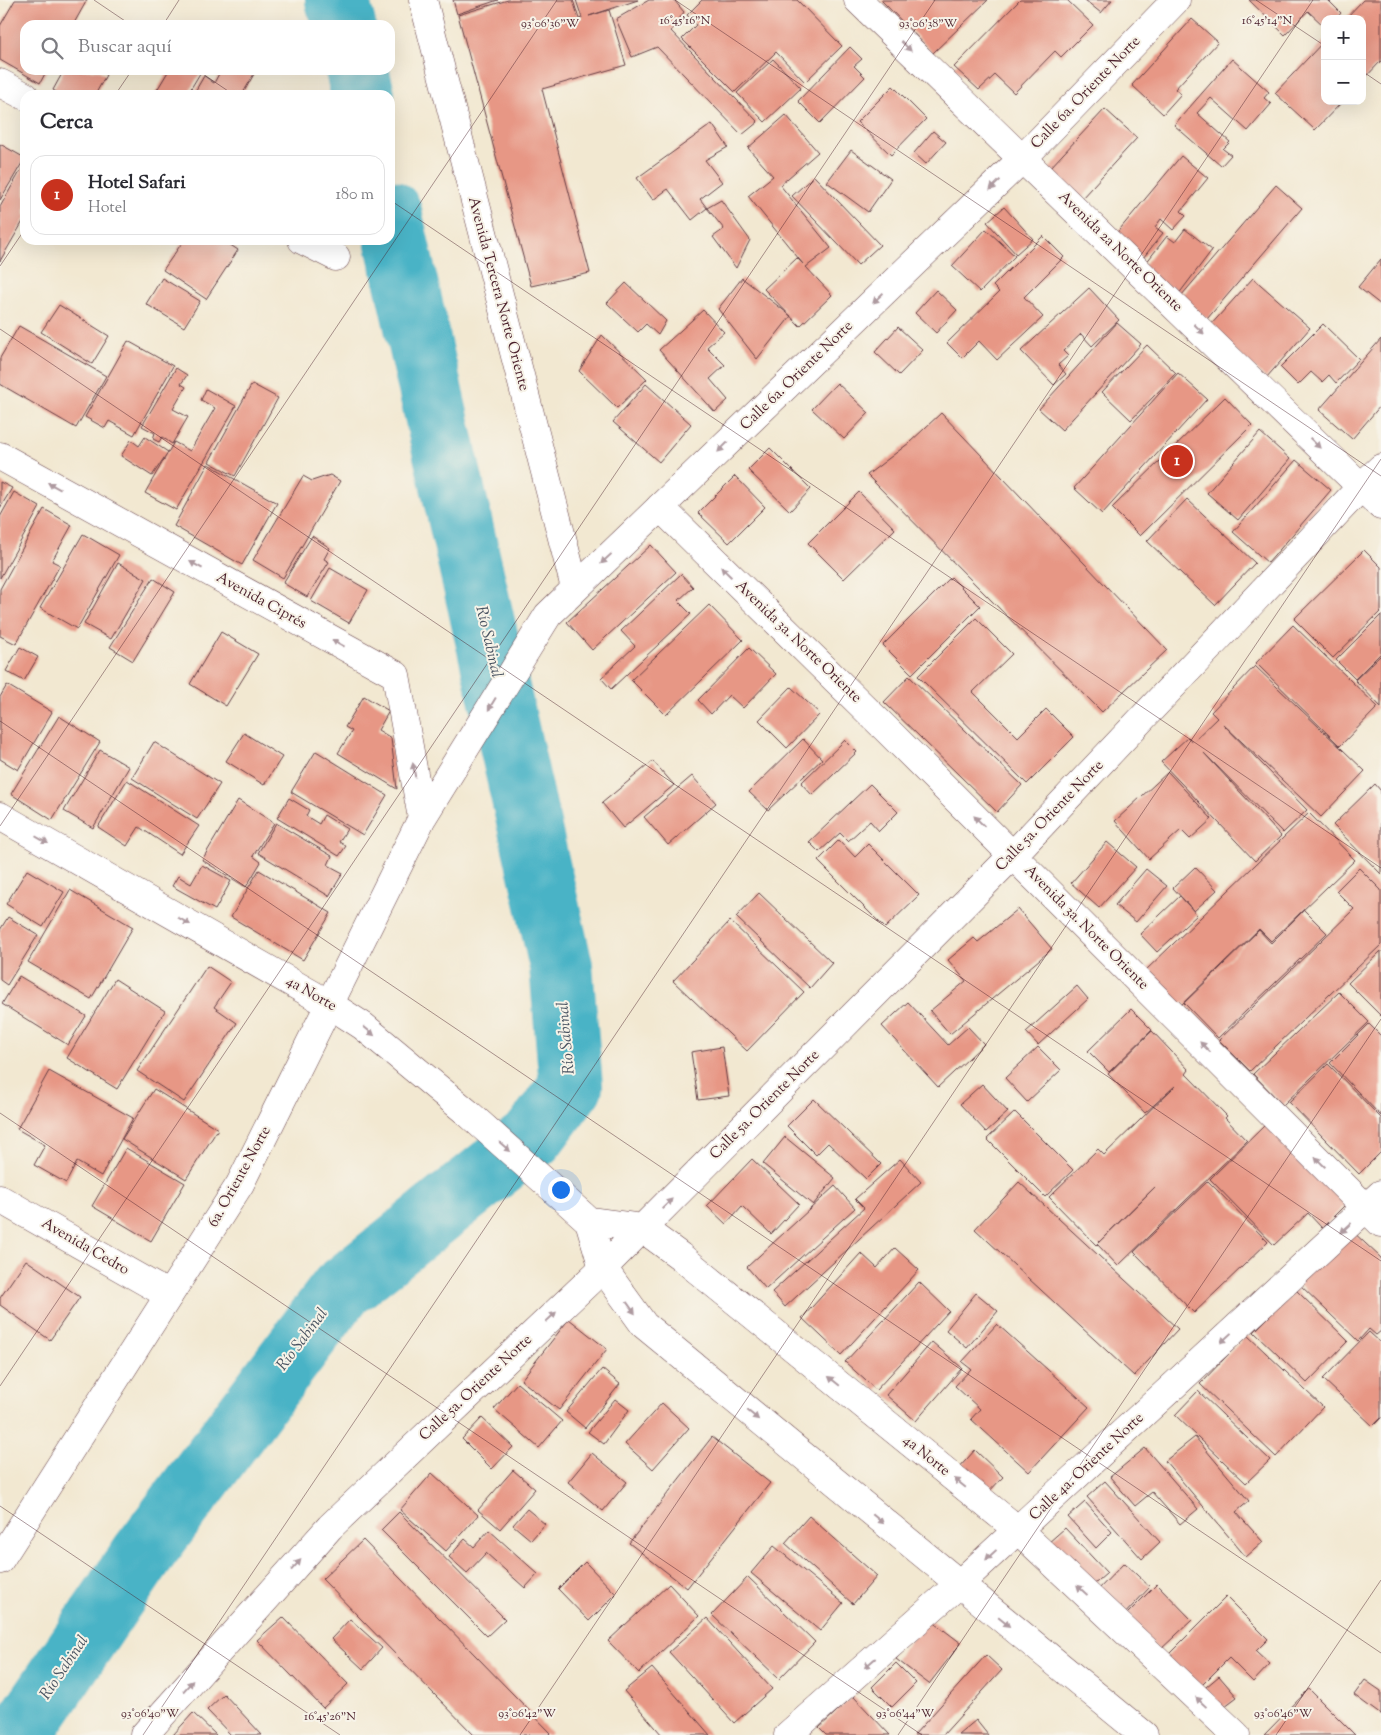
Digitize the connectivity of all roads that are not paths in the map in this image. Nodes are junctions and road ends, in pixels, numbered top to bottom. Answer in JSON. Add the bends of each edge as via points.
{"nodes":[{"id":1,"x":422,"y":0,"type":"edge"},
{"id":2,"x":858,"y":0,"type":"edge"},
{"id":3,"x":1176,"y":0,"type":"edge"},
{"id":4,"x":0,"y":83,"type":"edge"},
{"id":5,"x":20,"y":93,"type":"edge"},
{"id":6,"x":1024,"y":158,"type":"junction"},
{"id":7,"x":312,"y":245,"type":"edge"},
{"id":8,"x":336,"y":257,"type":"dead end"},
{"id":9,"x":0,"y":456,"type":"edge"},
{"id":10,"x":1381,"y":468,"type":"edge"},
{"id":11,"x":1360,"y":487,"type":"junction"},
{"id":12,"x":1381,"y":506,"type":"edge"},
{"id":13,"x":660,"y":507,"type":"junction"},
{"id":14,"x":574,"y":588,"type":"junction"},
{"id":15,"x":449,"y":776,"type":"joint"},
{"id":16,"x":0,"y":816,"type":"edge"},
{"id":17,"x":422,"y":818,"type":"junction"},
{"id":18,"x":1013,"y":856,"type":"junction"},
{"id":19,"x":329,"y":1004,"type":"junction"},
{"id":20,"x":0,"y":1199,"type":"edge"},
{"id":21,"x":1376,"y":1209,"type":"edge"},
{"id":22,"x":589,"y":1221,"type":"junction"},
{"id":23,"x":642,"y":1228,"type":"junction"},
{"id":24,"x":603,"y":1268,"type":"junction"},
{"id":25,"x":169,"y":1295,"type":"junction"},
{"id":26,"x":1018,"y":1530,"type":"junction"},
{"id":27,"x":0,"y":1560,"type":"edge"},
{"id":28,"x":958,"y":1585,"type":"junction"},
{"id":29,"x":144,"y":1735,"type":"edge"},
{"id":30,"x":788,"y":1735,"type":"edge"},
{"id":31,"x":1144,"y":1735,"type":"edge"},
{"id":32,"x":1236,"y":1735,"type":"edge"}],
"edges":[{"from":1,"to":14,"type":"street","name":"Avenida Tercera Norte Oriente"},
{"from":2,"to":6,"type":"street","name":"Avenida 2a Norte Oriente","one_way":true},
{"from":3,"to":6,"type":"street","name":"Calle 6a. Oriente Norte"},
{"from":4,"to":5,"type":"street"},
{"from":6,"to":11,"type":"street","name":"Avenida 2a Norte Oriente","one_way":true},
{"from":6,"to":13,"type":"street","name":"Calle 6a. Oriente Norte","one_way":true},
{"from":7,"to":8,"type":"street"},
{"from":17,"to":9,"type":"street","name":"Avenida Ciprés","one_way":true,"via":[[396,675]]},
{"from":10,"to":11,"type":"street","name":"Calle 5a. Oriente Norte"},
{"from":11,"to":12,"type":"street","name":"Avenida 2a Norte Oriente"},
{"from":11,"to":18,"type":"street","name":"Calle 5a. Oriente Norte"},
{"from":13,"to":14,"type":"street","name":"Calle 6a. Oriente Norte","one_way":true},
{"from":18,"to":13,"type":"street","name":"Avenida 3a. Norte Oriente","one_way":true},
{"from":14,"to":15,"type":"street","name":"Calle 6a. Oriente Norte","one_way":true,"via":[[536,632]]},
{"from":15,"to":17,"type":"street","name":"6a. Oriente Norte"},
{"from":16,"to":19,"type":"street","name":"4a Norte","one_way":true},
{"from":17,"to":19,"type":"street","name":"6a. Oriente Norte"},
{"from":21,"to":18,"type":"street","name":"Avenida 3a. Norte Oriente","one_way":true},
{"from":23,"to":18,"type":"street","name":"Calle 5a. Oriente Norte","one_way":true},
{"from":19,"to":22,"type":"street","name":"4a Norte","one_way":true,"via":[[363,1026],[469,1114]]},
{"from":19,"to":25,"type":"street","name":"6a. Oriente Norte","via":[[240,1184]]},
{"from":20,"to":25,"type":"street","name":"Avenida Cedro"},
{"from":21,"to":26,"type":"street","name":"Calle 4a. Oriente Norte","one_way":true},
{"from":22,"to":23,"type":"street","name":"4a Norte"},
{"from":22,"to":24,"type":"street"},
{"from":23,"to":24,"type":"street","name":"Calle 5a. Oriente Norte"},
{"from":26,"to":23,"type":"street","name":"4a Norte","one_way":true},
{"from":24,"to":28,"type":"street","one_way":true,"via":[[644,1325]]},
{"from":29,"to":24,"type":"street","name":"Calle 5a. Oriente Norte","one_way":true,"via":[[330,1527]]},
{"from":25,"to":27,"type":"street","name":"6a. Oriente Norte"},
{"from":26,"to":28,"type":"street","name":"Calle 4a. Oriente Norte","one_way":true},
{"from":32,"to":26,"type":"street","name":"4a Norte","one_way":true},
{"from":28,"to":30,"type":"street","name":"Calle 4a. Oriente Norte","one_way":true},
{"from":28,"to":31,"type":"street","one_way":true}]}
